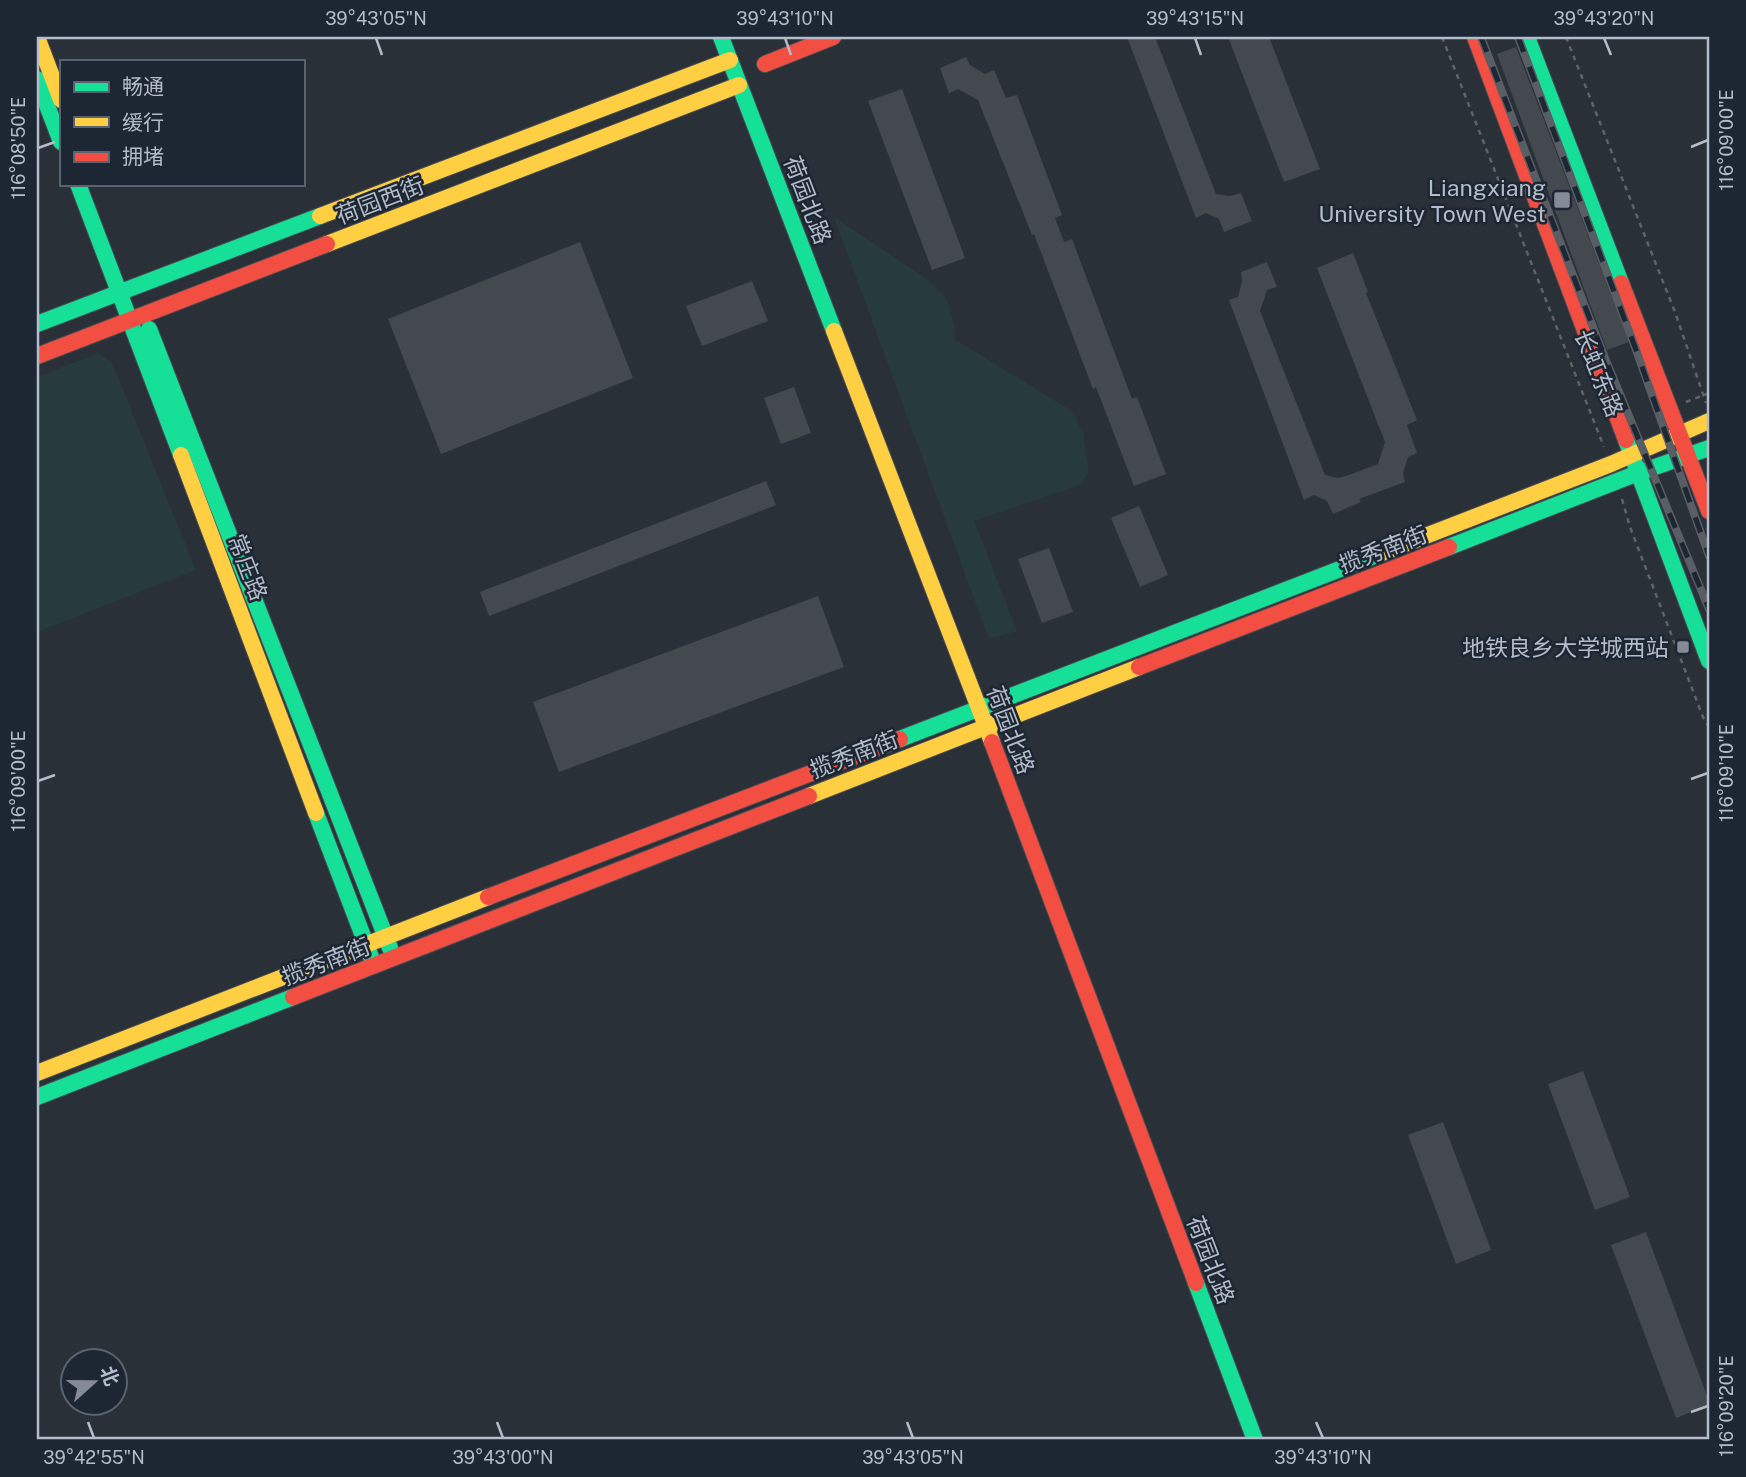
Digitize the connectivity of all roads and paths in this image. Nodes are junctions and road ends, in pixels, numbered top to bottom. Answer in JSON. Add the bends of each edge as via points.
{"nodes":[{"id":1,"x":37,"y":37,"type":"edge"},
{"id":2,"x":721,"y":37,"type":"edge"},
{"id":3,"x":833,"y":37,"type":"edge"},
{"id":4,"x":1442,"y":37,"type":"edge"},
{"id":5,"x":1475,"y":37,"type":"edge"},
{"id":6,"x":1527,"y":37,"type":"edge"},
{"id":7,"x":1566,"y":37,"type":"edge"},
{"id":8,"x":730,"y":60,"type":"junction"},
{"id":9,"x":765,"y":64,"type":"dead end"},
{"id":10,"x":37,"y":79,"type":"edge"},
{"id":11,"x":739,"y":85,"type":"junction"},
{"id":12,"x":60,"y":97,"type":"edge"},
{"id":13,"x":60,"y":139,"type":"edge"},
{"id":14,"x":79,"y":186,"type":"edge"},
{"id":15,"x":94,"y":186,"type":"edge"},
{"id":16,"x":126,"y":290,"type":"junction"},
{"id":17,"x":137,"y":318,"type":"junction"},
{"id":18,"x":37,"y":324,"type":"edge"},
{"id":19,"x":37,"y":356,"type":"edge"},
{"id":20,"x":1709,"y":393,"type":"edge"},
{"id":21,"x":1704,"y":395,"type":"junction"},
{"id":22,"x":1706,"y":404,"type":"dead end"},
{"id":23,"x":1671,"y":409,"type":"junction"},
{"id":24,"x":1709,"y":421,"type":"edge"},
{"id":25,"x":1679,"y":433,"type":"junction"},
{"id":26,"x":1709,"y":448,"type":"edge"},
{"id":27,"x":1631,"y":454,"type":"junction"},
{"id":28,"x":1688,"y":455,"type":"junction"},
{"id":29,"x":1611,"y":464,"type":"junction"},
{"id":30,"x":1638,"y":473,"type":"junction"},
{"id":31,"x":1618,"y":482,"type":"junction"},
{"id":32,"x":1709,"y":511,"type":"edge"},
{"id":33,"x":1709,"y":661,"type":"edge"},
{"id":34,"x":978,"y":708,"type":"junction"},
{"id":35,"x":986,"y":727,"type":"junction"},
{"id":36,"x":1709,"y":727,"type":"edge"},
{"id":37,"x":385,"y":936,"type":"junction"},
{"id":38,"x":366,"y":944,"type":"junction"},
{"id":39,"x":395,"y":960,"type":"junction"},
{"id":40,"x":375,"y":967,"type":"junction"},
{"id":41,"x":37,"y":1073,"type":"edge"},
{"id":42,"x":37,"y":1097,"type":"edge"},
{"id":43,"x":1255,"y":1440,"type":"edge"}],
"edges":[{"from":1,"to":12,"type":"street"},
{"from":2,"to":8,"type":"street","name":"荷园北路"},
{"from":3,"to":9,"type":"street"},
{"from":4,"to":29,"type":"path","name":"长虹东路"},
{"from":5,"to":27,"type":"street","name":"长虹东路"},
{"from":6,"to":23,"type":"street"},
{"from":7,"to":21,"type":"path"},
{"from":8,"to":11,"type":"street","name":"荷园北路"},
{"from":8,"to":16,"type":"street","name":"荷园西街"},
{"from":10,"to":13,"type":"street"},
{"from":11,"to":17,"type":"street","name":"荷园西街"},
{"from":11,"to":34,"type":"street","name":"荷园北路"},
{"from":14,"to":16,"type":"street","name":"常庄路"},
{"from":15,"to":16,"type":"street","name":"常庄路"},
{"from":16,"to":17,"type":"street","name":"常庄路"},
{"from":16,"to":18,"type":"street","name":"荷园西街"},
{"from":17,"to":19,"type":"street","name":"荷园西街"},
{"from":17,"to":37,"type":"street","name":"常庄路"},
{"from":17,"to":38,"type":"street","name":"常庄路"},
{"from":20,"to":21,"type":"path"},
{"from":21,"to":22,"type":"path"},
{"from":21,"to":23,"type":"path"},
{"from":23,"to":25,"type":"street"},
{"from":24,"to":25,"type":"street","name":"揽秀南街"},
{"from":25,"to":27,"type":"street","name":"揽秀南街"},
{"from":25,"to":28,"type":"street"},
{"from":26,"to":28,"type":"street","name":"揽秀南街"},
{"from":27,"to":29,"type":"street","name":"揽秀南街"},
{"from":27,"to":30,"type":"street","name":"长虹东路"},
{"from":28,"to":30,"type":"street","name":"揽秀南街"},
{"from":28,"to":32,"type":"street"},
{"from":29,"to":34,"type":"street","name":"揽秀南街"},
{"from":30,"to":31,"type":"street","name":"揽秀南街"},
{"from":30,"to":33,"type":"street","name":"长虹东路"},
{"from":31,"to":35,"type":"street","name":"揽秀南街"},
{"from":31,"to":36,"type":"path","via":[[1630,527]]},
{"from":34,"to":35,"type":"street","name":"荷园北路"},
{"from":34,"to":37,"type":"street","name":"揽秀南街"},
{"from":35,"to":39,"type":"street","name":"揽秀南街"},
{"from":35,"to":43,"type":"street","name":"荷园北路"},
{"from":37,"to":38,"type":"street","name":"揽秀南街"},
{"from":37,"to":39,"type":"street","name":"常庄路"},
{"from":38,"to":40,"type":"street","name":"常庄路"},
{"from":38,"to":41,"type":"street","name":"揽秀南街"},
{"from":39,"to":40,"type":"street","name":"揽秀南街"},
{"from":40,"to":42,"type":"street","name":"揽秀南街"}]}
